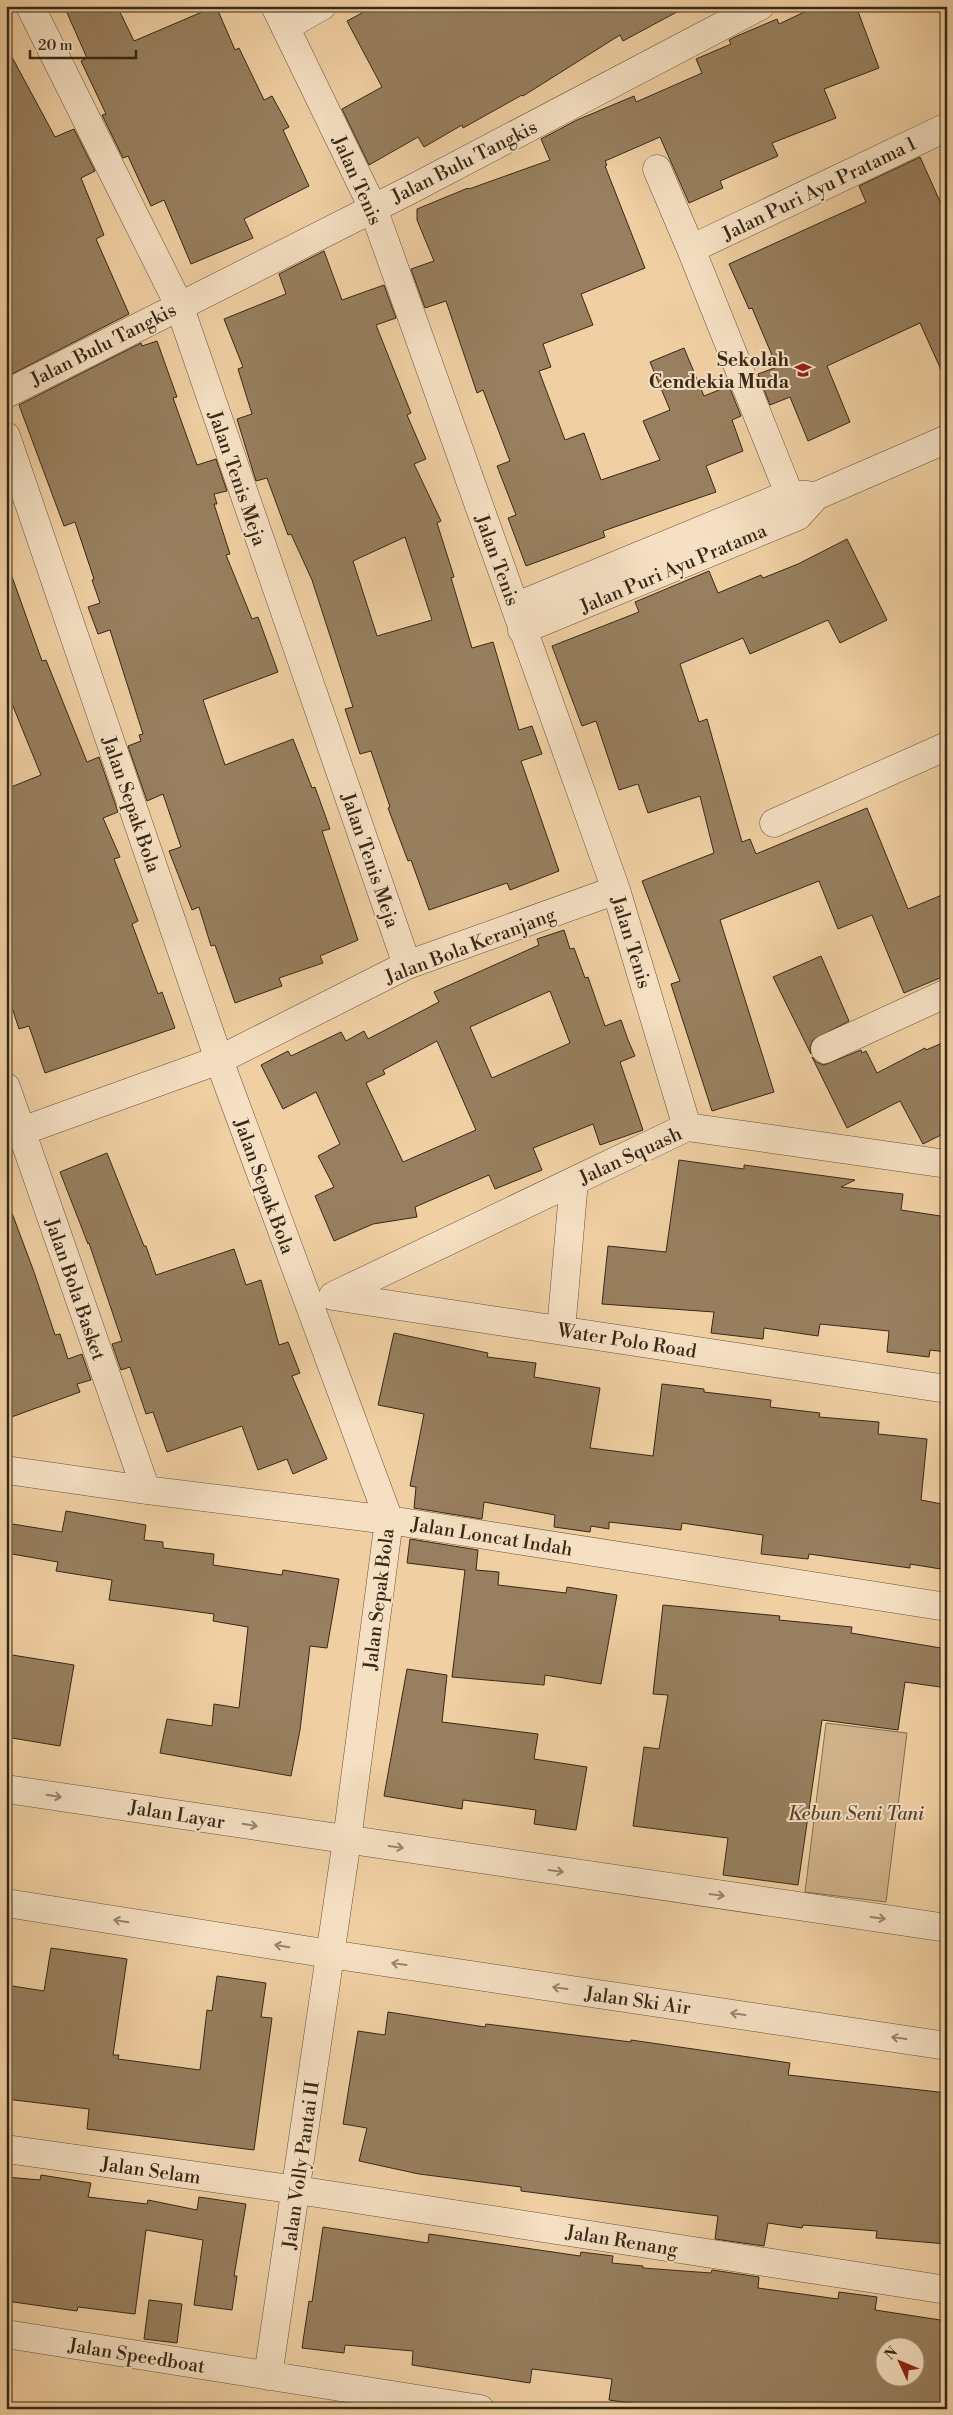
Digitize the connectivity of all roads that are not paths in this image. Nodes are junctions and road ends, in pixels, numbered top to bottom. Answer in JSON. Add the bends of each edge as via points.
{"nodes":[{"id":1,"x":30,"y":6,"type":"edge"},
{"id":2,"x":322,"y":6,"type":"edge"},
{"id":3,"x":760,"y":6,"type":"edge"},
{"id":4,"x":280,"y":16,"type":"edge"},
{"id":5,"x":947,"y":127,"type":"edge"},
{"id":6,"x":657,"y":170,"type":"dead end"},
{"id":7,"x":373,"y":208,"type":"junction"},
{"id":8,"x":691,"y":249,"type":"junction"},
{"id":9,"x":179,"y":305,"type":"junction"},
{"id":10,"x":6,"y":394,"type":"edge"},
{"id":11,"x":6,"y":436,"type":"edge"},
{"id":12,"x":947,"y":440,"type":"edge"},
{"id":13,"x":794,"y":505,"type":"junction"},
{"id":14,"x":518,"y":618,"type":"junction"},
{"id":15,"x":947,"y":746,"type":"edge"},
{"id":16,"x":774,"y":822,"type":"dead end"},
{"id":17,"x":616,"y":890,"type":"junction"},
{"id":18,"x":407,"y":966,"type":"junction"},
{"id":19,"x":947,"y":993,"type":"edge"},
{"id":20,"x":825,"y":1049,"type":"dead end"},
{"id":21,"x":219,"y":1060,"type":"junction"},
{"id":22,"x":6,"y":1087,"type":"edge"},
{"id":23,"x":687,"y":1127,"type":"junction"},
{"id":24,"x":22,"y":1131,"type":"junction"},
{"id":25,"x":947,"y":1164,"type":"edge"},
{"id":26,"x":574,"y":1181,"type":"junction"},
{"id":27,"x":335,"y":1295,"type":"junction"},
{"id":28,"x":308,"y":1304,"type":"junction"},
{"id":29,"x":561,"y":1330,"type":"junction"},
{"id":30,"x":947,"y":1389,"type":"edge"},
{"id":31,"x":6,"y":1470,"type":"edge"},
{"id":32,"x":146,"y":1490,"type":"junction"},
{"id":33,"x":389,"y":1520,"type":"junction"},
{"id":34,"x":947,"y":1607,"type":"edge"},
{"id":35,"x":6,"y":1789,"type":"edge"},
{"id":36,"x":347,"y":1840,"type":"junction"},
{"id":37,"x":6,"y":1903,"type":"edge"},
{"id":38,"x":947,"y":1928,"type":"edge"},
{"id":39,"x":330,"y":1954,"type":"junction"},
{"id":40,"x":947,"y":2046,"type":"edge"},
{"id":41,"x":6,"y":2149,"type":"edge"},
{"id":42,"x":297,"y":2190,"type":"junction"},
{"id":43,"x":947,"y":2290,"type":"edge"},
{"id":44,"x":6,"y":2334,"type":"edge"},
{"id":45,"x":268,"y":2376,"type":"junction"},
{"id":46,"x":390,"y":2402,"type":"edge"},
{"id":47,"x":480,"y":2409,"type":"edge"}],
"edges":[{"from":1,"to":9,"type":"street","name":"Jalan Tenis Meja"},
{"from":2,"to":4,"type":"street"},
{"from":3,"to":7,"type":"street","name":"Jalan Bulu Tangkis"},
{"from":4,"to":7,"type":"street","name":"Jalan Tenis"},
{"from":5,"to":8,"type":"street","name":"Jalan Puri Ayu Pratama 1"},
{"from":6,"to":8,"type":"street"},
{"from":7,"to":9,"type":"street","name":"Jalan Bulu Tangkis"},
{"from":7,"to":14,"type":"street","name":"Jalan Tenis"},
{"from":8,"to":13,"type":"street"},
{"from":9,"to":10,"type":"street","name":"Jalan Bulu Tangkis"},
{"from":9,"to":18,"type":"street","name":"Jalan Tenis Meja"},
{"from":11,"to":21,"type":"street","name":"Jalan Sepak Bola"},
{"from":12,"to":13,"type":"street","name":"Jalan Puri Ayu Pratama"},
{"from":13,"to":14,"type":"street","name":"Jalan Puri Ayu Pratama"},
{"from":14,"to":17,"type":"street","name":"Jalan Tenis"},
{"from":15,"to":16,"type":"street"},
{"from":17,"to":18,"type":"street","name":"Jalan Bola Keranjang"},
{"from":17,"to":23,"type":"street","name":"Jalan Tenis"},
{"from":18,"to":21,"type":"street","name":"Jalan Bola Keranjang"},
{"from":19,"to":20,"type":"street"},
{"from":21,"to":24,"type":"street","name":"Jalan Bola Keranjang"},
{"from":21,"to":28,"type":"street","name":"Jalan Sepak Bola"},
{"from":22,"to":24,"type":"street","name":"Jalan Bola Basket"},
{"from":23,"to":25,"type":"street","name":"Jalan Squash"},
{"from":23,"to":26,"type":"street","name":"Jalan Squash"},
{"from":24,"to":32,"type":"street","name":"Jalan Bola Basket"},
{"from":26,"to":27,"type":"street","name":"Jalan Squash"},
{"from":26,"to":29,"type":"street"},
{"from":27,"to":28,"type":"street","name":"Water Polo Road"},
{"from":27,"to":29,"type":"street","name":"Water Polo Road"},
{"from":28,"to":33,"type":"street","name":"Jalan Sepak Bola"},
{"from":29,"to":30,"type":"street","name":"Water Polo Road"},
{"from":31,"to":32,"type":"street","name":"Jalan Loncat Indah"},
{"from":32,"to":33,"type":"street","name":"Jalan Loncat Indah"},
{"from":33,"to":34,"type":"street","name":"Jalan Loncat Indah"},
{"from":33,"to":36,"type":"street","name":"Jalan Sepak Bola"},
{"from":35,"to":36,"type":"street","name":"Jalan Layar","one_way":true},
{"from":36,"to":38,"type":"street","one_way":true},
{"from":36,"to":39,"type":"street","name":"Jalan Sepak Bola"},
{"from":39,"to":37,"type":"street","one_way":true},
{"from":40,"to":39,"type":"street","name":"Jalan Ski Air","one_way":true},
{"from":39,"to":42,"type":"street","name":"Jalan Volly Pantai II"},
{"from":41,"to":42,"type":"street","name":"Jalan Selam"},
{"from":42,"to":43,"type":"street","name":"Jalan Renang"},
{"from":42,"to":45,"type":"street","name":"Jalan Volly Pantai II"},
{"from":44,"to":45,"type":"street","name":"Jalan Speedboat"},
{"from":45,"to":46,"type":"street","name":"Jalan Speedboat"},
{"from":46,"to":47,"type":"street","name":"Jalan Speedboat"}]}
